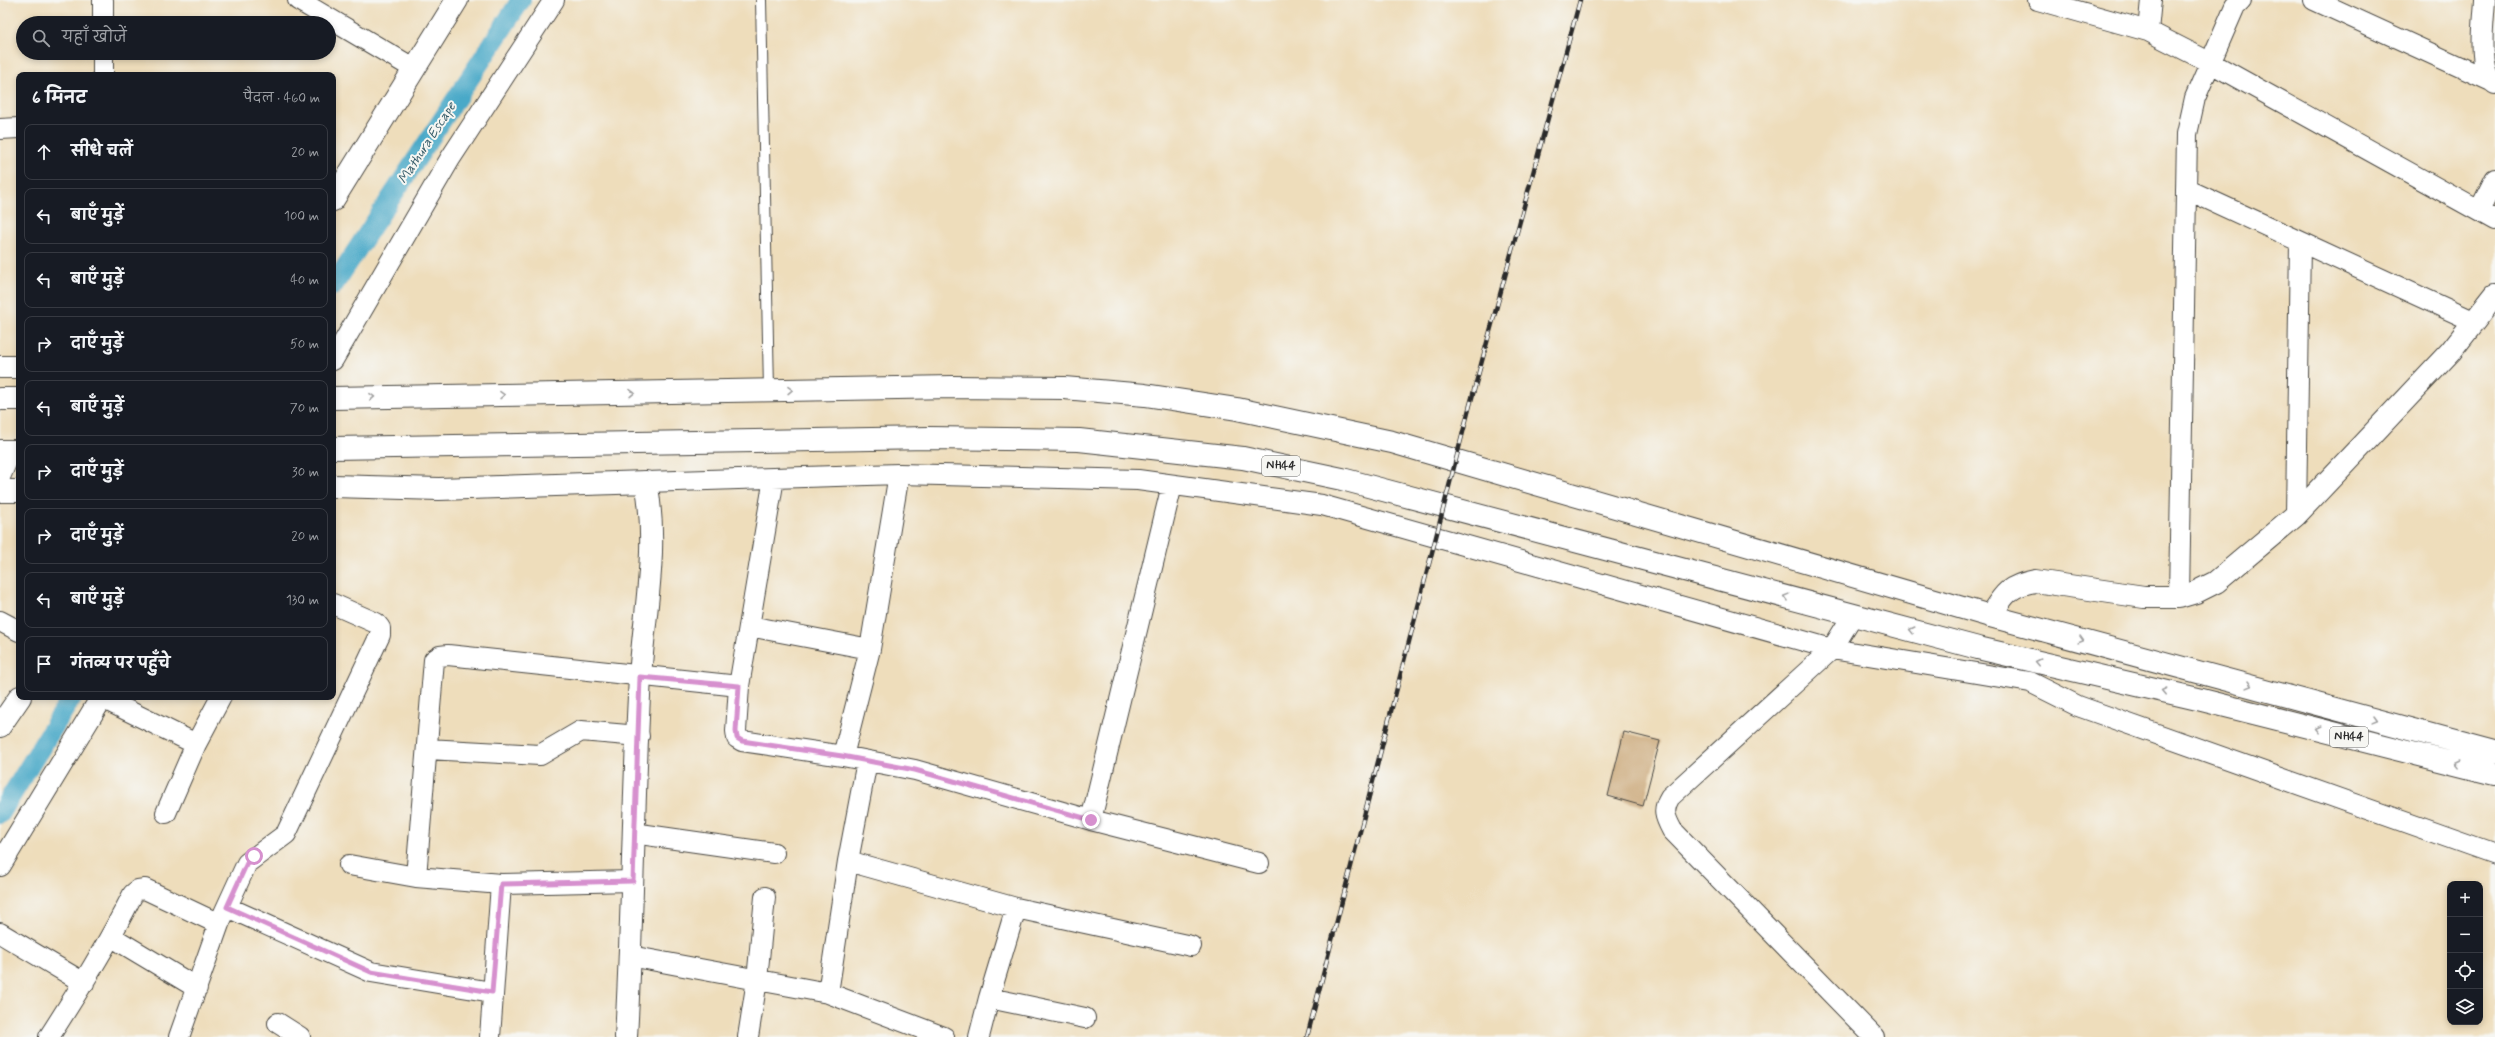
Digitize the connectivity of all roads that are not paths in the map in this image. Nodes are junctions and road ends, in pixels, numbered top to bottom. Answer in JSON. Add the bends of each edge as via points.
{"nodes":[{"id":1,"x":95,"y":0,"type":"edge"},
{"id":2,"x":103,"y":0,"type":"edge"},
{"id":3,"x":298,"y":0,"type":"edge"},
{"id":4,"x":457,"y":0,"type":"edge"},
{"id":5,"x":554,"y":0,"type":"edge"},
{"id":6,"x":761,"y":0,"type":"edge"},
{"id":7,"x":2037,"y":0,"type":"edge"},
{"id":8,"x":2151,"y":0,"type":"edge"},
{"id":9,"x":2241,"y":0,"type":"edge"},
{"id":10,"x":2314,"y":0,"type":"edge"},
{"id":11,"x":2484,"y":0,"type":"edge"},
{"id":12,"x":103,"y":16,"type":"edge"},
{"id":13,"x":325,"y":16,"type":"edge"},
{"id":14,"x":336,"y":22,"type":"edge"},
{"id":15,"x":2148,"y":31,"type":"junction"},
{"id":16,"x":103,"y":60,"type":"edge"},
{"id":17,"x":2211,"y":63,"type":"junction"},
{"id":18,"x":413,"y":68,"type":"junction"},
{"id":19,"x":103,"y":72,"type":"edge"},
{"id":20,"x":2493,"y":82,"type":"edge"},
{"id":21,"x":16,"y":128,"type":"edge"},
{"id":22,"x":0,"y":129,"type":"edge"},
{"id":23,"x":2495,"y":179,"type":"edge"},
{"id":24,"x":2186,"y":189,"type":"junction"},
{"id":25,"x":336,"y":195,"type":"edge"},
{"id":26,"x":2487,"y":215,"type":"edge"},
{"id":27,"x":2300,"y":242,"type":"junction"},
{"id":28,"x":2495,"y":295,"type":"edge"},
{"id":29,"x":2473,"y":321,"type":"junction"},
{"id":30,"x":336,"y":355,"type":"edge"},
{"id":31,"x":16,"y":367,"type":"edge"},
{"id":32,"x":0,"y":368,"type":"edge"},
{"id":33,"x":769,"y":390,"type":"junction"},
{"id":34,"x":336,"y":398,"type":"edge"},
{"id":35,"x":0,"y":399,"type":"edge"},
{"id":36,"x":16,"y":399,"type":"edge"},
{"id":37,"x":336,"y":448,"type":"edge"},
{"id":38,"x":10,"y":451,"type":"edge"},
{"id":39,"x":899,"y":474,"type":"junction"},
{"id":40,"x":0,"y":477,"type":"edge"},
{"id":41,"x":774,"y":478,"type":"junction"},
{"id":42,"x":646,"y":482,"type":"junction"},
{"id":43,"x":1172,"y":484,"type":"junction"},
{"id":44,"x":336,"y":486,"type":"edge"},
{"id":45,"x":0,"y":491,"type":"edge"},
{"id":46,"x":16,"y":491,"type":"edge"},
{"id":47,"x":2296,"y":515,"type":"junction"},
{"id":48,"x":2179,"y":597,"type":"junction"},
{"id":49,"x":336,"y":605,"type":"edge"},
{"id":50,"x":1853,"y":616,"type":"junction"},
{"id":51,"x":1990,"y":616,"type":"junction"},
{"id":52,"x":0,"y":621,"type":"edge"},
{"id":53,"x":749,"y":626,"type":"junction"},
{"id":54,"x":16,"y":629,"type":"edge"},
{"id":55,"x":870,"y":648,"type":"junction"},
{"id":56,"x":1832,"y":649,"type":"junction"},
{"id":57,"x":640,"y":677,"type":"junction"},
{"id":58,"x":739,"y":686,"type":"junction"},
{"id":59,"x":18,"y":700,"type":"edge"},
{"id":60,"x":101,"y":700,"type":"edge"},
{"id":61,"x":106,"y":700,"type":"edge"},
{"id":62,"x":219,"y":700,"type":"edge"},
{"id":63,"x":0,"y":726,"type":"edge"},
{"id":64,"x":639,"y":736,"type":"junction"},
{"id":65,"x":196,"y":744,"type":"junction"},
{"id":66,"x":427,"y":749,"type":"junction"},
{"id":67,"x":2495,"y":752,"type":"edge"},
{"id":68,"x":842,"y":756,"type":"junction"},
{"id":69,"x":867,"y":761,"type":"junction"},
{"id":70,"x":2495,"y":774,"type":"edge"},
{"id":71,"x":166,"y":813,"type":"dead end"},
{"id":72,"x":1091,"y":820,"type":"junction"},
{"id":73,"x":633,"y":833,"type":"junction"},
{"id":74,"x":774,"y":854,"type":"dead end"},
{"id":75,"x":2495,"y":854,"type":"edge"},
{"id":76,"x":848,"y":861,"type":"junction"},
{"id":77,"x":1259,"y":863,"type":"dead end"},
{"id":78,"x":0,"y":865,"type":"edge"},
{"id":79,"x":349,"y":865,"type":"dead end"},
{"id":80,"x":416,"y":877,"type":"junction"},
{"id":81,"x":633,"y":881,"type":"junction"},
{"id":82,"x":501,"y":884,"type":"junction"},
{"id":83,"x":765,"y":897,"type":"dead end"},
{"id":84,"x":1016,"y":908,"type":"junction"},
{"id":85,"x":223,"y":916,"type":"junction"},
{"id":86,"x":0,"y":934,"type":"edge"},
{"id":87,"x":112,"y":937,"type":"junction"},
{"id":88,"x":1191,"y":946,"type":"dead end"},
{"id":89,"x":630,"y":956,"type":"junction"},
{"id":90,"x":757,"y":980,"type":"junction"},
{"id":91,"x":84,"y":983,"type":"junction"},
{"id":92,"x":197,"y":988,"type":"junction"},
{"id":93,"x":492,"y":992,"type":"junction"},
{"id":94,"x":828,"y":993,"type":"junction"},
{"id":95,"x":989,"y":998,"type":"junction"},
{"id":96,"x":1085,"y":1018,"type":"dead end"},
{"id":97,"x":278,"y":1023,"type":"dead end"},
{"id":98,"x":49,"y":1037,"type":"edge"},
{"id":99,"x":179,"y":1037,"type":"edge"},
{"id":100,"x":300,"y":1037,"type":"edge"},
{"id":101,"x":490,"y":1037,"type":"edge"},
{"id":102,"x":626,"y":1037,"type":"edge"},
{"id":103,"x":748,"y":1037,"type":"edge"},
{"id":104,"x":944,"y":1037,"type":"edge"},
{"id":105,"x":980,"y":1037,"type":"edge"},
{"id":106,"x":1874,"y":1037,"type":"edge"}],
"edges":[{"from":1,"to":2,"type":"street"},
{"from":2,"to":12,"type":"street"},
{"from":3,"to":13,"type":"street"},
{"from":4,"to":18,"type":"main road"},
{"from":5,"to":30,"type":"street","via":[[450,159]]},
{"from":6,"to":33,"type":"lane"},
{"from":7,"to":15,"type":"street"},
{"from":8,"to":15,"type":"street"},
{"from":9,"to":17,"type":"street","via":[[2235,6]]},
{"from":10,"to":20,"type":"street"},
{"from":11,"to":20,"type":"street","via":[[2483,58],[2485,70]]},
{"from":14,"to":18,"type":"street"},
{"from":15,"to":17,"type":"street"},
{"from":16,"to":19,"type":"street"},
{"from":17,"to":24,"type":"street","via":[[2190,115]]},
{"from":17,"to":26,"type":"street"},
{"from":18,"to":25,"type":"main road"},
{"from":21,"to":22,"type":"street"},
{"from":23,"to":26,"type":"street"},
{"from":24,"to":27,"type":"street"},
{"from":24,"to":48,"type":"street"},
{"from":27,"to":29,"type":"street"},
{"from":27,"to":47,"type":"street"},
{"from":28,"to":29,"type":"main road"},
{"from":29,"to":47,"type":"main road","via":[[2451,351]]},
{"from":31,"to":32,"type":"main road"},
{"from":34,"to":33,"type":"main road","number":"NH44","one_way":true},
{"from":33,"to":51,"type":"main road","number":"NH44","one_way":true,"via":[[953,386],[1064,388],[1145,395],[1237,409],[1392,442]]},
{"from":35,"to":36,"type":"main road"},
{"from":50,"to":37,"type":"main road","number":"NH44","one_way":true,"via":[[1342,479],[1243,458],[1126,444],[1079,440],[929,438]]},
{"from":38,"to":40,"type":"street"},
{"from":39,"to":41,"type":"street"},
{"from":39,"to":43,"type":"street","via":[[1138,480]]},
{"from":39,"to":55,"type":"street"},
{"from":41,"to":42,"type":"street"},
{"from":41,"to":53,"type":"street"},
{"from":42,"to":44,"type":"main road","via":[[439,489]]},
{"from":42,"to":57,"type":"main road","via":[[650,503],[652,574]]},
{"from":43,"to":56,"type":"street","via":[[1322,505]]},
{"from":43,"to":72,"type":"street"},
{"from":45,"to":46,"type":"main road"},
{"from":47,"to":48,"type":"main road","via":[[2216,582]]},
{"from":48,"to":51,"type":"main road","via":[[2144,597],[2035,581],[2018,584],[2004,593]]},
{"from":49,"to":85,"type":"street","via":[[376,623],[380,628],[380,635],[286,834],[247,863]]},
{"from":50,"to":56,"type":"street"},
{"from":70,"to":50,"type":"main road","number":"NH44","one_way":true},
{"from":51,"to":67,"type":"main road","number":"NH44","one_way":true},
{"from":52,"to":54,"type":"street"},
{"from":53,"to":55,"type":"street"},
{"from":53,"to":58,"type":"street"},
{"from":55,"to":68,"type":"street"},
{"from":56,"to":75,"type":"street","via":[[2030,682],[2078,706]]},
{"from":56,"to":106,"type":"street","via":[[1670,797],[1664,807],[1665,817],[1672,830]]},
{"from":57,"to":58,"type":"street"},
{"from":57,"to":64,"type":"main road"},
{"from":57,"to":66,"type":"street","via":[[440,656],[434,660]]},
{"from":58,"to":68,"type":"street","via":[[737,738],[742,741]]},
{"from":59,"to":63,"type":"main road"},
{"from":60,"to":78,"type":"main road"},
{"from":61,"to":65,"type":"street"},
{"from":62,"to":65,"type":"street"},
{"from":64,"to":66,"type":"street","via":[[581,731],[540,755]]},
{"from":64,"to":73,"type":"main road"},
{"from":65,"to":71,"type":"street"},
{"from":66,"to":80,"type":"street"},
{"from":68,"to":69,"type":"street"},
{"from":69,"to":72,"type":"street","via":[[915,770]]},
{"from":69,"to":76,"type":"street"},
{"from":72,"to":77,"type":"street"},
{"from":73,"to":74,"type":"street"},
{"from":73,"to":81,"type":"main road"},
{"from":76,"to":84,"type":"street"},
{"from":76,"to":94,"type":"street"},
{"from":79,"to":80,"type":"street"},
{"from":80,"to":82,"type":"street"},
{"from":81,"to":82,"type":"street"},
{"from":81,"to":89,"type":"main road"},
{"from":82,"to":93,"type":"street"},
{"from":83,"to":90,"type":"street"},
{"from":84,"to":88,"type":"street"},
{"from":84,"to":95,"type":"street"},
{"from":85,"to":87,"type":"street","via":[[145,889],[138,890],[133,894]]},
{"from":85,"to":92,"type":"street"},
{"from":85,"to":93,"type":"street","via":[[371,972]]},
{"from":86,"to":91,"type":"street"},
{"from":87,"to":91,"type":"street"},
{"from":87,"to":92,"type":"street"},
{"from":89,"to":90,"type":"street"},
{"from":89,"to":102,"type":"main road"},
{"from":90,"to":94,"type":"street"},
{"from":90,"to":103,"type":"street"},
{"from":91,"to":98,"type":"street"},
{"from":92,"to":99,"type":"street"},
{"from":93,"to":101,"type":"street"},
{"from":94,"to":104,"type":"street"},
{"from":95,"to":96,"type":"street"},
{"from":95,"to":105,"type":"street"},
{"from":97,"to":100,"type":"street"}]}
